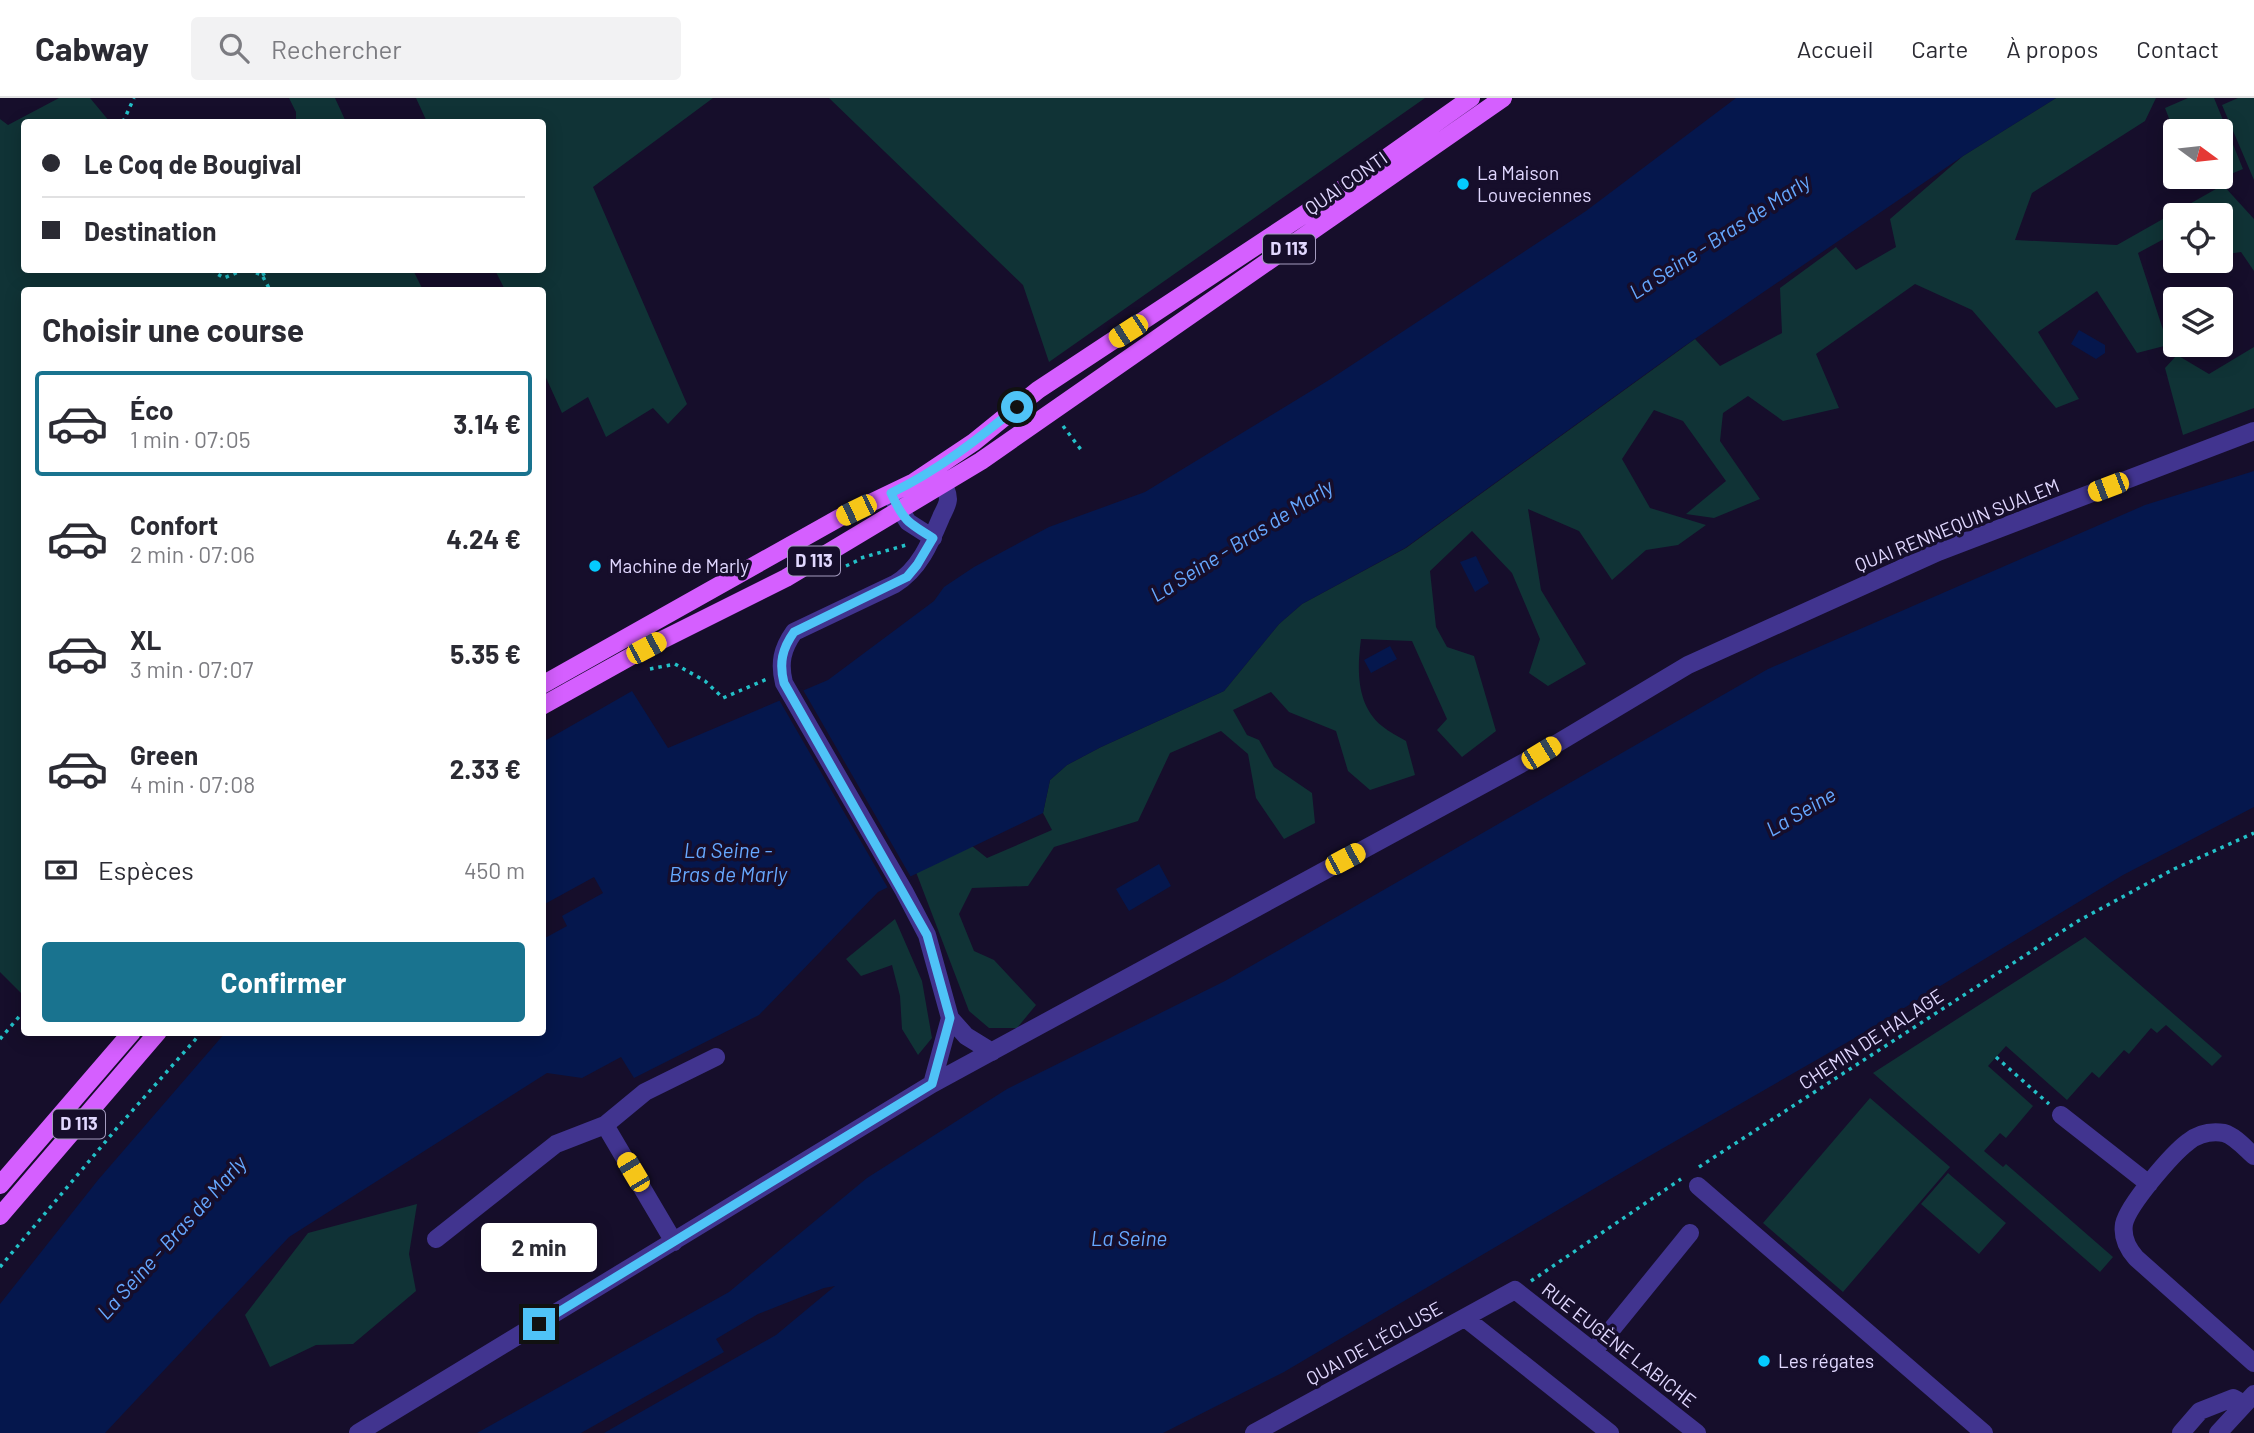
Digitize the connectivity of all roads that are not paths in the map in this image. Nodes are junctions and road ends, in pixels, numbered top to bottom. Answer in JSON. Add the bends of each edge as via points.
{"nodes":[{"id":1,"x":1471,"y":98,"type":"edge"},
{"id":2,"x":1503,"y":98,"type":"edge"},
{"id":3,"x":2254,"y":431,"type":"edge"},
{"id":4,"x":939,"y":476,"type":"junction"},
{"id":5,"x":891,"y":493,"type":"junction"},
{"id":6,"x":899,"y":511,"type":"junction"},
{"id":7,"x":933,"y":538,"type":"junction"},
{"id":8,"x":546,"y":683,"type":"edge"},
{"id":9,"x":546,"y":704,"type":"edge"},
{"id":10,"x":950,"y":1018,"type":"junction"},
{"id":11,"x":125,"y":1036,"type":"edge"},
{"id":12,"x":155,"y":1036,"type":"edge"},
{"id":13,"x":992,"y":1052,"type":"junction"},
{"id":14,"x":716,"y":1057,"type":"dead end"},
{"id":15,"x":932,"y":1084,"type":"junction"},
{"id":16,"x":2061,"y":1115,"type":"road end"},
{"id":17,"x":605,"y":1125,"type":"junction"},
{"id":18,"x":2254,"y":1156,"type":"edge"},
{"id":19,"x":1695,"y":1176,"type":"road end"},
{"id":20,"x":2149,"y":1184,"type":"junction"},
{"id":21,"x":0,"y":1185,"type":"edge"},
{"id":22,"x":0,"y":1216,"type":"edge"},
{"id":23,"x":1690,"y":1233,"type":"dead end"},
{"id":24,"x":436,"y":1239,"type":"dead end"},
{"id":25,"x":674,"y":1242,"type":"junction"},
{"id":26,"x":1515,"y":1290,"type":"joint"},
{"id":27,"x":1465,"y":1318,"type":"junction"},
{"id":28,"x":1594,"y":1352,"type":"junction"},
{"id":29,"x":2254,"y":1363,"type":"edge"},
{"id":30,"x":2249,"y":1399,"type":"edge"},
{"id":31,"x":358,"y":1433,"type":"edge"},
{"id":32,"x":1254,"y":1433,"type":"edge"},
{"id":33,"x":1610,"y":1433,"type":"edge"},
{"id":34,"x":1697,"y":1433,"type":"edge"},
{"id":35,"x":1984,"y":1433,"type":"edge"},
{"id":36,"x":2181,"y":1433,"type":"edge"},
{"id":37,"x":2218,"y":1433,"type":"edge"}],
"edges":[{"from":1,"to":4,"type":"main road","name":"QUAI CONTI","number":"D 113","via":[[1038,390]]},
{"from":2,"to":4,"type":"main road","name":"QUAI CONTI","number":"D 113","via":[[1074,398]]},
{"from":3,"to":13,"type":"street","name":"QUAI RENNEQUIN SUALEM","via":[[1938,552],[1688,665],[1541,753]]},
{"from":4,"to":5,"type":"main road","number":"D 113"},
{"from":4,"to":6,"type":"main road","number":"D 113"},
{"from":4,"to":7,"type":"street","via":[[949,500]]},
{"from":5,"to":6,"type":"street"},
{"from":5,"to":8,"type":"main road","number":"D 113"},
{"from":6,"to":7,"type":"street"},
{"from":6,"to":9,"type":"main road","number":"D 113","via":[[786,578]]},
{"from":7,"to":10,"type":"street","via":[[907,577],[794,632],[781,659],[783,678],[927,935]]},
{"from":10,"to":13,"type":"street","via":[[966,1036]]},
{"from":10,"to":15,"type":"street"},
{"from":11,"to":21,"type":"main road","number":"D 113"},
{"from":12,"to":22,"type":"main road","number":"D 113"},
{"from":13,"to":15,"type":"street","name":"QUAI RENNEQUIN SUALEM"},
{"from":14,"to":17,"type":"street","via":[[645,1092]]},
{"from":15,"to":25,"type":"street","name":"QUAI RENNEQUIN SUALEM"},
{"from":16,"to":20,"type":"street"},
{"from":17,"to":24,"type":"street","via":[[556,1144]]},
{"from":17,"to":25,"type":"street"},
{"from":18,"to":20,"type":"street","via":[[2226,1133],[2210,1132],[2188,1141]]},
{"from":19,"to":35,"type":"street"},
{"from":20,"to":29,"type":"street","via":[[2124,1222],[2128,1249]]},
{"from":23,"to":28,"type":"street"},
{"from":25,"to":31,"type":"street","name":"QUAI RENNEQUIN SUALEM"},
{"from":26,"to":27,"type":"street","name":"QUAI DE L'ÉCLUSE"},
{"from":26,"to":28,"type":"street","name":"RUE EUGÈNE LABICHE"},
{"from":27,"to":32,"type":"street","name":"QUAI DE L'ÉCLUSE"},
{"from":27,"to":33,"type":"street"},
{"from":28,"to":34,"type":"street","name":"RUE EUGÈNE LABICHE"},
{"from":30,"to":36,"type":"street","via":[[2233,1398],[2200,1411]]},
{"from":30,"to":37,"type":"street"}]}
